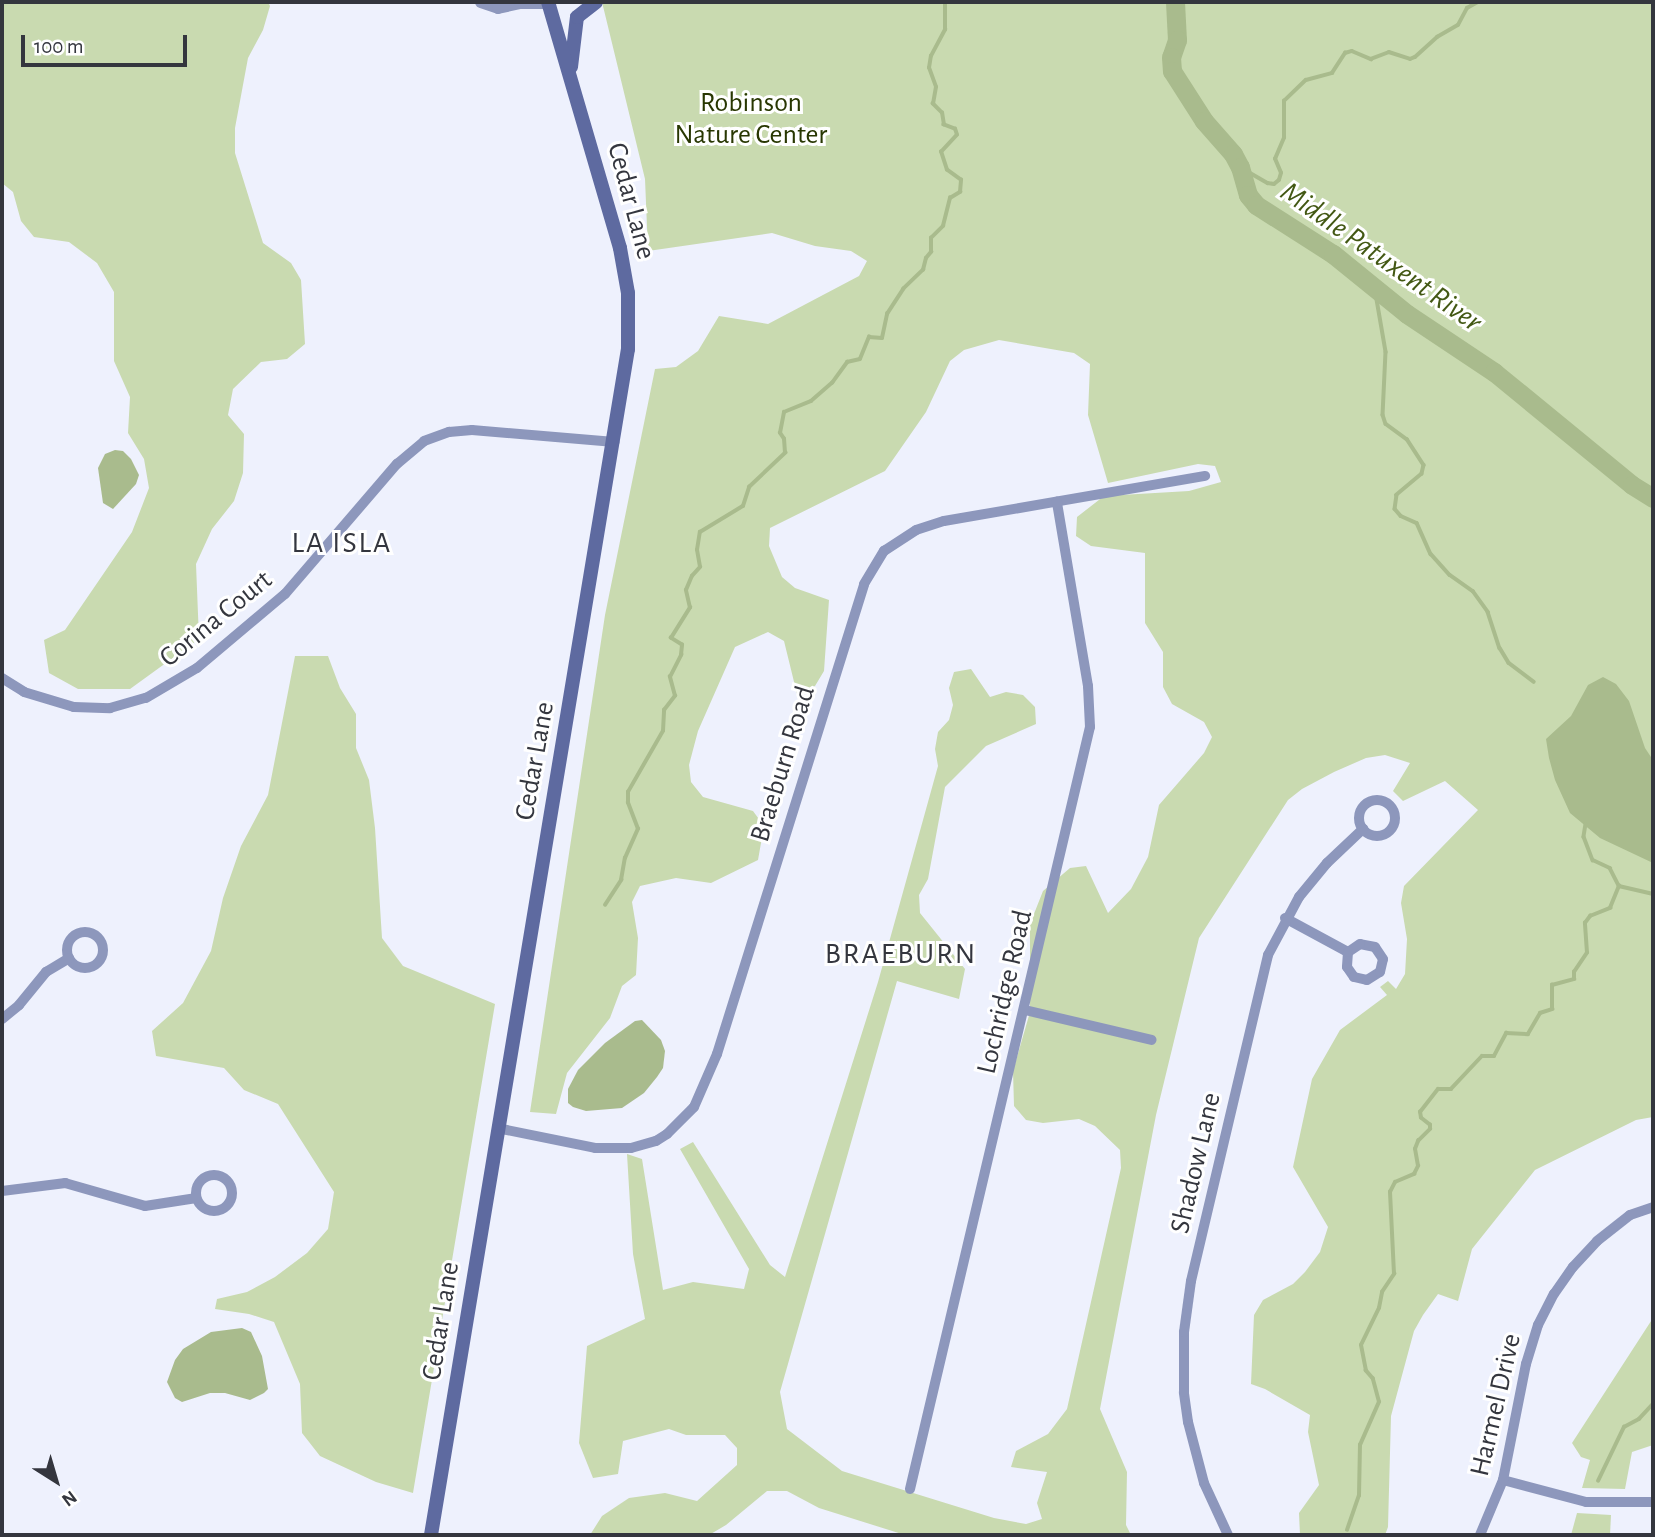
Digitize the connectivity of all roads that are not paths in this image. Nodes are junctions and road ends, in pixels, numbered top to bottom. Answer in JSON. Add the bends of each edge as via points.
{"nodes":[{"id":1,"x":481,"y":2,"type":"edge"},
{"id":2,"x":596,"y":2,"type":"edge"},
{"id":3,"x":548,"y":3,"type":"edge"},
{"id":4,"x":570,"y":76,"type":"junction"},
{"id":5,"x":614,"y":442,"type":"junction"},
{"id":6,"x":1205,"y":476,"type":"dead end"},
{"id":7,"x":1057,"y":502,"type":"junction"},
{"id":8,"x":2,"y":678,"type":"edge"},
{"id":9,"x":1363,"y":829,"type":"dead end"},
{"id":10,"x":1285,"y":918,"type":"junction"},
{"id":11,"x":1348,"y":953,"type":"dead end"},
{"id":12,"x":69,"y":957,"type":"dead end"},
{"id":13,"x":1025,"y":1010,"type":"junction"},
{"id":14,"x":2,"y":1019,"type":"edge"},
{"id":15,"x":1152,"y":1040,"type":"dead end"},
{"id":16,"x":497,"y":1128,"type":"junction"},
{"id":17,"x":2,"y":1191,"type":"edge"},
{"id":18,"x":196,"y":1198,"type":"dead end"},
{"id":19,"x":1653,"y":1207,"type":"edge"},
{"id":20,"x":1503,"y":1480,"type":"junction"},
{"id":21,"x":910,"y":1489,"type":"dead end"},
{"id":22,"x":1653,"y":1502,"type":"edge"},
{"id":23,"x":431,"y":1535,"type":"edge"},
{"id":24,"x":1228,"y":1535,"type":"edge"},
{"id":25,"x":1480,"y":1535,"type":"edge"}],
"edges":[{"from":1,"to":3,"type":"street","via":[[498,8]]},
{"from":2,"to":4,"type":"main road","via":[[580,12],[574,24]]},
{"from":3,"to":4,"type":"main road","name":"Cedar Lane"},
{"from":4,"to":5,"type":"main road","name":"Cedar Lane","via":[[616,233],[628,293],[628,349]]},
{"from":5,"to":8,"type":"street","name":"Corina Court","via":[[472,429],[424,441],[397,464],[285,594],[197,668],[146,698],[110,708],[74,707],[24,692]]},
{"from":5,"to":16,"type":"main road","name":"Cedar Lane"},
{"from":6,"to":7,"type":"street","name":"Braeburn Road"},
{"from":7,"to":13,"type":"street","name":"Lochridge Road","via":[[1088,686],[1090,727]]},
{"from":7,"to":16,"type":"street","name":"Braeburn Road","via":[[916,530],[884,551],[869,573],[717,1054],[686,1118],[656,1141],[615,1149]]},
{"from":9,"to":10,"type":"street","name":"Shadow Lane","via":[[1311,880]]},
{"from":10,"to":11,"type":"street"},
{"from":10,"to":24,"type":"street","name":"Shadow Lane","via":[[1262,974],[1191,1281],[1184,1332],[1184,1392],[1194,1452]]},
{"from":12,"to":14,"type":"street","via":[[46,972]]},
{"from":13,"to":15,"type":"street"},
{"from":13,"to":21,"type":"street","name":"Lochridge Road"},
{"from":16,"to":23,"type":"main road","name":"Cedar Lane"},
{"from":17,"to":18,"type":"street","via":[[65,1182],[145,1206]]},
{"from":19,"to":20,"type":"street","name":"Harmel Drive","via":[[1630,1215],[1597,1241],[1554,1294],[1526,1364]]},
{"from":20,"to":22,"type":"street","via":[[1586,1502]]},
{"from":20,"to":25,"type":"street","name":"Harmel Drive"}]}
